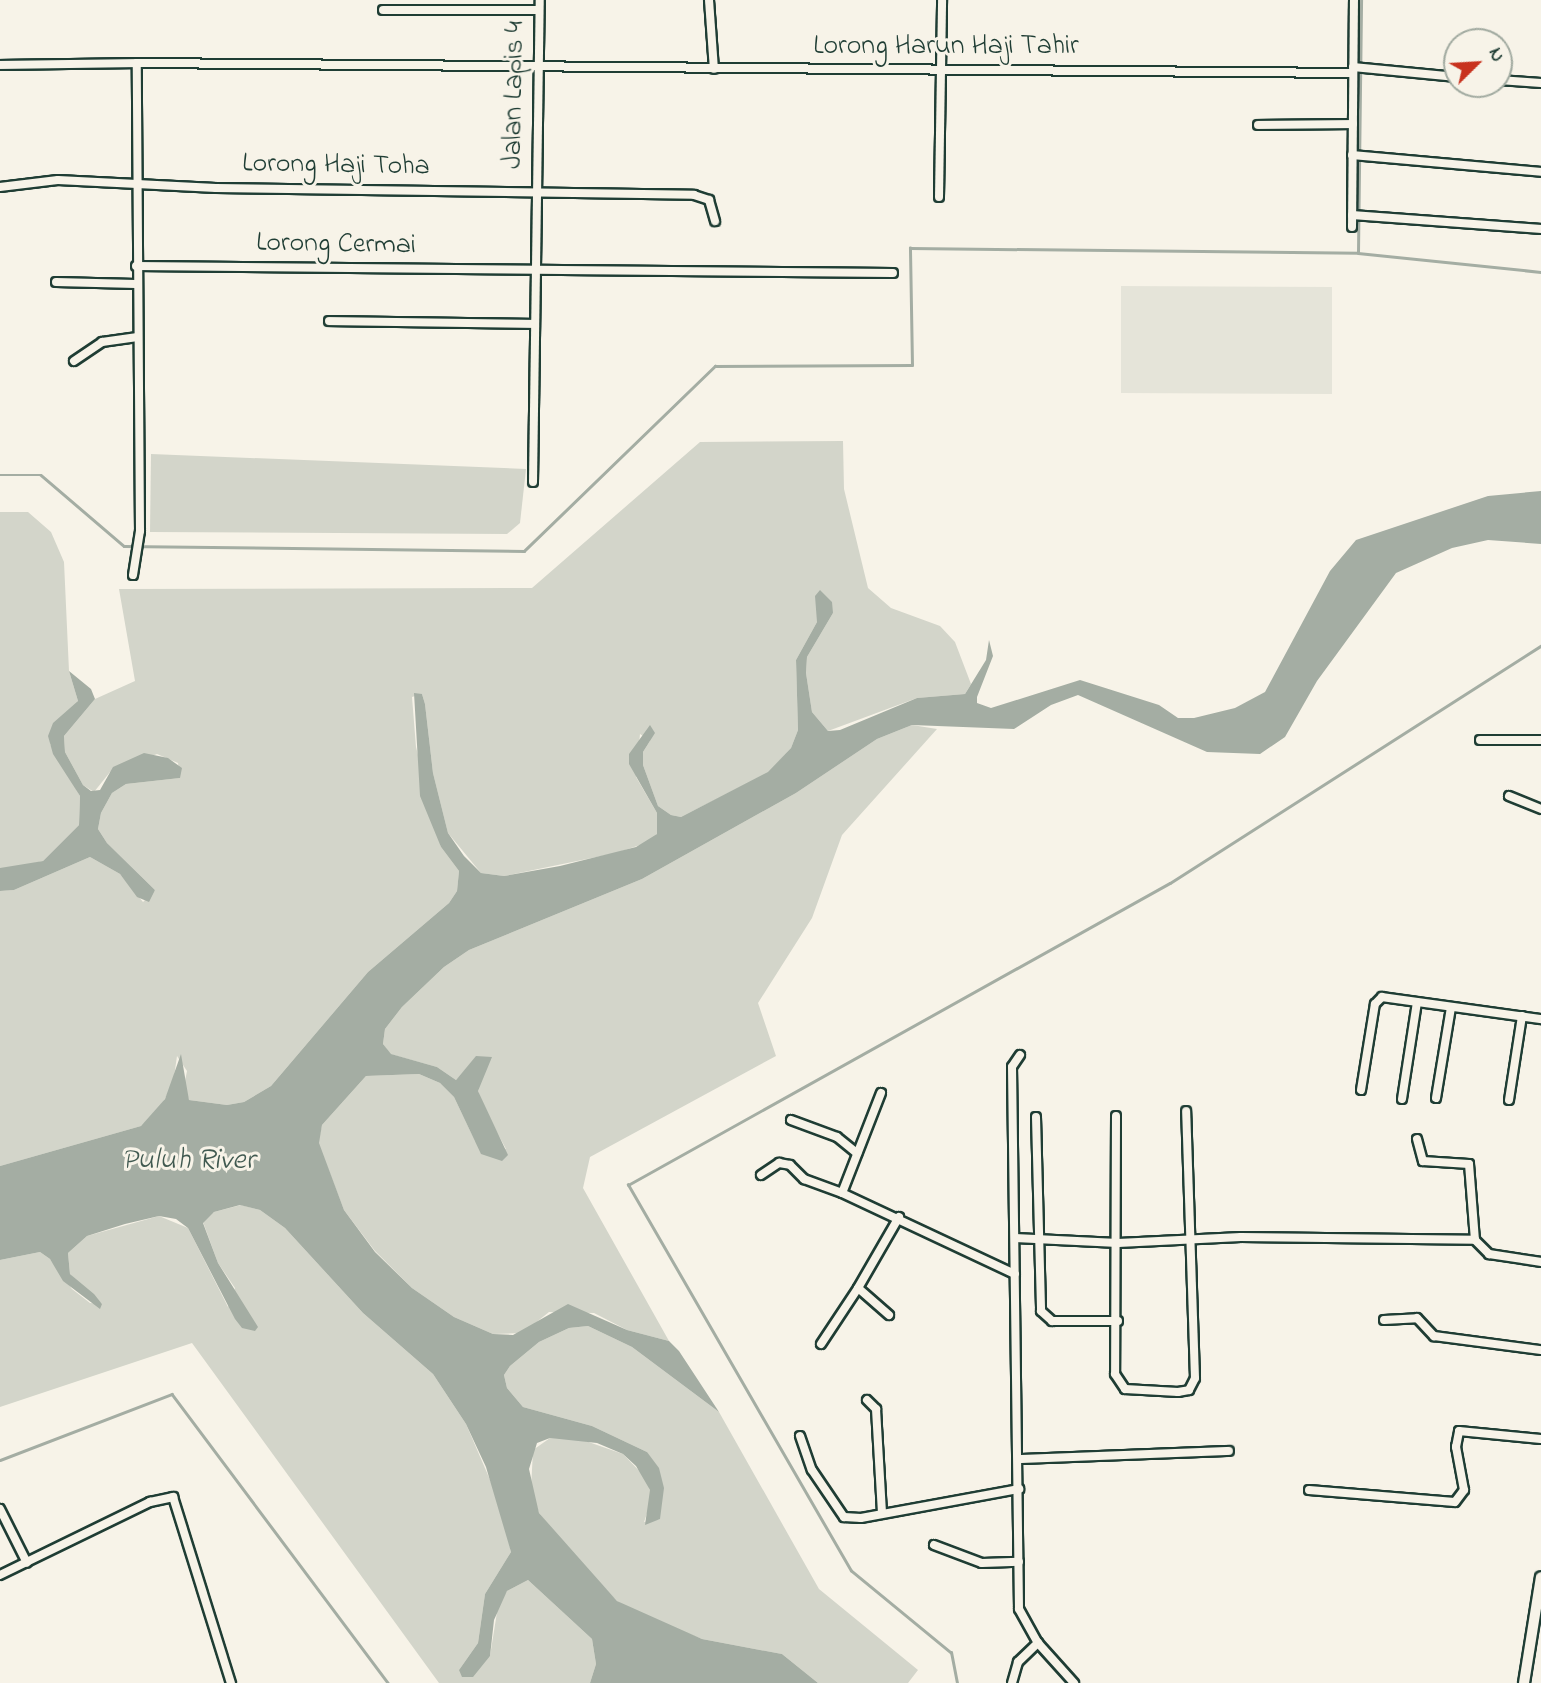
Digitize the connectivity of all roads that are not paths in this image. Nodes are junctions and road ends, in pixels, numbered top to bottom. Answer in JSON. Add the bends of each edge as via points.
{"nodes":[{"id":1,"x":540,"y":0,"type":"edge"},
{"id":2,"x":709,"y":0,"type":"edge"},
{"id":3,"x":942,"y":0,"type":"edge"},
{"id":4,"x":1353,"y":0,"type":"edge"},
{"id":5,"x":383,"y":10,"type":"dead end"},
{"id":6,"x":539,"y":10,"type":"junction"},
{"id":7,"x":137,"y":63,"type":"junction"},
{"id":8,"x":0,"y":65,"type":"edge"},
{"id":9,"x":538,"y":68,"type":"junction"},
{"id":10,"x":715,"y":69,"type":"junction"},
{"id":11,"x":943,"y":69,"type":"junction"},
{"id":12,"x":1354,"y":69,"type":"junction"},
{"id":13,"x":1443,"y":76,"type":"edge"},
{"id":14,"x":1513,"y":81,"type":"edge"},
{"id":15,"x":1541,"y":83,"type":"edge"},
{"id":16,"x":1353,"y":124,"type":"junction"},
{"id":17,"x":1258,"y":125,"type":"dead end"},
{"id":18,"x":1357,"y":155,"type":"junction"},
{"id":19,"x":1541,"y":172,"type":"edge"},
{"id":20,"x":135,"y":182,"type":"junction"},
{"id":21,"x":0,"y":187,"type":"edge"},
{"id":22,"x":537,"y":191,"type":"junction"},
{"id":23,"x":939,"y":197,"type":"dead end"},
{"id":24,"x":1357,"y":215,"type":"junction"},
{"id":25,"x":715,"y":221,"type":"dead end"},
{"id":26,"x":1352,"y":228,"type":"dead end"},
{"id":27,"x":1541,"y":229,"type":"edge"},
{"id":28,"x":136,"y":266,"type":"junction"},
{"id":29,"x":536,"y":270,"type":"junction"},
{"id":30,"x":894,"y":273,"type":"dead end"},
{"id":31,"x":56,"y":282,"type":"dead end"},
{"id":32,"x":136,"y":284,"type":"junction"},
{"id":33,"x":329,"y":321,"type":"dead end"},
{"id":34,"x":535,"y":324,"type":"junction"},
{"id":35,"x":136,"y":337,"type":"junction"},
{"id":36,"x":74,"y":361,"type":"dead end"},
{"id":37,"x":533,"y":482,"type":"dead end"},
{"id":38,"x":133,"y":575,"type":"dead end"},
{"id":39,"x":1480,"y":740,"type":"dead end"},
{"id":40,"x":1541,"y":740,"type":"edge"},
{"id":41,"x":1509,"y":796,"type":"dead end"},
{"id":42,"x":1541,"y":809,"type":"edge"},
{"id":43,"x":1417,"y":1002,"type":"junction"},
{"id":44,"x":1451,"y":1007,"type":"junction"},
{"id":45,"x":1522,"y":1016,"type":"junction"},
{"id":46,"x":1541,"y":1019,"type":"edge"},
{"id":47,"x":1020,"y":1055,"type":"dead end"},
{"id":48,"x":1361,"y":1090,"type":"dead end"},
{"id":49,"x":881,"y":1093,"type":"dead end"},
{"id":50,"x":1436,"y":1098,"type":"dead end"},
{"id":51,"x":1402,"y":1099,"type":"dead end"},
{"id":52,"x":1509,"y":1100,"type":"dead end"},
{"id":53,"x":1186,"y":1111,"type":"dead end"},
{"id":54,"x":1116,"y":1116,"type":"dead end"},
{"id":55,"x":1036,"y":1117,"type":"dead end"},
{"id":56,"x":791,"y":1120,"type":"dead end"},
{"id":57,"x":1417,"y":1139,"type":"dead end"},
{"id":58,"x":858,"y":1153,"type":"junction"},
{"id":59,"x":761,"y":1175,"type":"dead end"},
{"id":60,"x":842,"y":1193,"type":"junction"},
{"id":61,"x":899,"y":1217,"type":"junction"},
{"id":62,"x":1015,"y":1238,"type":"junction"},
{"id":63,"x":1040,"y":1240,"type":"junction"},
{"id":64,"x":1475,"y":1240,"type":"junction"},
{"id":65,"x":1187,"y":1241,"type":"junction"},
{"id":66,"x":1118,"y":1243,"type":"junction"},
{"id":67,"x":1541,"y":1262,"type":"edge"},
{"id":68,"x":1015,"y":1275,"type":"junction"},
{"id":69,"x":858,"y":1289,"type":"junction"},
{"id":70,"x":888,"y":1315,"type":"dead end"},
{"id":71,"x":1384,"y":1320,"type":"dead end"},
{"id":72,"x":1118,"y":1321,"type":"junction"},
{"id":73,"x":821,"y":1344,"type":"dead end"},
{"id":74,"x":1541,"y":1350,"type":"edge"},
{"id":75,"x":867,"y":1400,"type":"dead end"},
{"id":76,"x":800,"y":1436,"type":"dead end"},
{"id":77,"x":1541,"y":1438,"type":"edge"},
{"id":78,"x":1229,"y":1451,"type":"dead end"},
{"id":79,"x":1019,"y":1460,"type":"junction"},
{"id":80,"x":1019,"y":1489,"type":"junction"},
{"id":81,"x":1309,"y":1490,"type":"dead end"},
{"id":82,"x":0,"y":1509,"type":"edge"},
{"id":83,"x":882,"y":1513,"type":"junction"},
{"id":84,"x":934,"y":1545,"type":"dead end"},
{"id":85,"x":1019,"y":1562,"type":"junction"},
{"id":86,"x":27,"y":1563,"type":"junction"},
{"id":87,"x":0,"y":1575,"type":"edge"},
{"id":88,"x":1541,"y":1577,"type":"edge"},
{"id":89,"x":1539,"y":1613,"type":"edge"},
{"id":90,"x":1038,"y":1643,"type":"junction"},
{"id":91,"x":1068,"y":1681,"type":"edge"},
{"id":92,"x":231,"y":1683,"type":"edge"},
{"id":93,"x":1012,"y":1683,"type":"edge"},
{"id":94,"x":1524,"y":1683,"type":"edge"}],
"edges":[{"from":1,"to":6,"type":"street","name":"Jalan Lapis 4"},
{"from":2,"to":10,"type":"street"},
{"from":3,"to":11,"type":"street"},
{"from":4,"to":12,"type":"street"},
{"from":5,"to":6,"type":"street"},
{"from":6,"to":9,"type":"street","name":"Jalan Lapis 4"},
{"from":7,"to":8,"type":"street","name":"Lorong Harun Haji Tahir"},
{"from":7,"to":9,"type":"street","name":"Lorong Harun Haji Tahir"},
{"from":7,"to":20,"type":"street"},
{"from":9,"to":10,"type":"street","name":"Lorong Harun Haji Tahir"},
{"from":9,"to":22,"type":"street","name":"Jalan Lapis 4"},
{"from":10,"to":11,"type":"street","name":"Lorong Harun Haji Tahir"},
{"from":11,"to":12,"type":"street","name":"Lorong Harun Haji Tahir"},
{"from":11,"to":23,"type":"street"},
{"from":12,"to":13,"type":"street","name":"Lorong Harun Haji Tahir"},
{"from":12,"to":16,"type":"street"},
{"from":14,"to":15,"type":"street"},
{"from":16,"to":17,"type":"street"},
{"from":16,"to":18,"type":"street"},
{"from":18,"to":19,"type":"street"},
{"from":18,"to":24,"type":"street"},
{"from":20,"to":21,"type":"street","name":"Lorong Haji Toha","via":[[58,180]]},
{"from":20,"to":22,"type":"street","name":"Lorong Haji Toha"},
{"from":20,"to":28,"type":"street"},
{"from":22,"to":25,"type":"street","name":"Lorong Haji Toha","via":[[705,196],[714,208]]},
{"from":22,"to":29,"type":"street","name":"Jalan Lapis 4"},
{"from":24,"to":26,"type":"street"},
{"from":24,"to":27,"type":"street"},
{"from":28,"to":29,"type":"street","name":"Lorong Cermai"},
{"from":28,"to":32,"type":"street"},
{"from":29,"to":30,"type":"street","name":"Lorong Cermai"},
{"from":29,"to":34,"type":"street","name":"Jalan Lapis 4"},
{"from":31,"to":32,"type":"street"},
{"from":32,"to":35,"type":"street"},
{"from":33,"to":34,"type":"street"},
{"from":34,"to":37,"type":"street","name":"Jalan Lapis 4"},
{"from":35,"to":36,"type":"street","via":[[102,342]]},
{"from":35,"to":38,"type":"street","via":[[140,531]]},
{"from":39,"to":40,"type":"street"},
{"from":41,"to":42,"type":"street"},
{"from":43,"to":44,"type":"street"},
{"from":43,"to":48,"type":"street","via":[[1382,997],[1375,1004]]},
{"from":43,"to":51,"type":"street"},
{"from":44,"to":45,"type":"street"},
{"from":44,"to":50,"type":"street"},
{"from":45,"to":46,"type":"street"},
{"from":45,"to":52,"type":"street"},
{"from":47,"to":62,"type":"street","via":[[1012,1067]]},
{"from":49,"to":58,"type":"street"},
{"from":53,"to":65,"type":"street"},
{"from":54,"to":66,"type":"street"},
{"from":55,"to":63,"type":"street"},
{"from":56,"to":58,"type":"street","via":[[837,1137]]},
{"from":57,"to":64,"type":"street","via":[[1423,1161],[1469,1164]]},
{"from":58,"to":60,"type":"street"},
{"from":59,"to":60,"type":"street","via":[[779,1163],[790,1165],[804,1179]]},
{"from":60,"to":61,"type":"street"},
{"from":61,"to":68,"type":"street"},
{"from":61,"to":69,"type":"street"},
{"from":62,"to":63,"type":"street"},
{"from":62,"to":68,"type":"street"},
{"from":63,"to":66,"type":"street"},
{"from":63,"to":72,"type":"street","via":[[1045,1319]]},
{"from":64,"to":65,"type":"street","via":[[1241,1237]]},
{"from":64,"to":67,"type":"street","via":[[1489,1254]]},
{"from":65,"to":66,"type":"street"},
{"from":65,"to":72,"type":"street","via":[[1195,1378],[1189,1390],[1125,1389],[1115,1374]]},
{"from":66,"to":72,"type":"street"},
{"from":68,"to":79,"type":"street"},
{"from":69,"to":70,"type":"street"},
{"from":69,"to":73,"type":"street"},
{"from":71,"to":74,"type":"street","via":[[1417,1318],[1434,1336]]},
{"from":75,"to":83,"type":"street","via":[[876,1409]]},
{"from":76,"to":83,"type":"street","via":[[812,1469],[836,1510],[852,1517]]},
{"from":77,"to":81,"type":"street","via":[[1460,1432],[1456,1447],[1464,1490],[1455,1502]]},
{"from":78,"to":79,"type":"street"},
{"from":79,"to":80,"type":"street"},
{"from":80,"to":83,"type":"street"},
{"from":80,"to":85,"type":"street"},
{"from":82,"to":86,"type":"street"},
{"from":84,"to":85,"type":"street","via":[[982,1563]]},
{"from":85,"to":90,"type":"street","via":[[1020,1609]]},
{"from":86,"to":87,"type":"street"},
{"from":86,"to":92,"type":"street","via":[[166,1496],[176,1501]]},
{"from":88,"to":89,"type":"street"},
{"from":89,"to":94,"type":"street"},
{"from":90,"to":91,"type":"street"},
{"from":90,"to":93,"type":"street","via":[[1018,1662]]}]}
